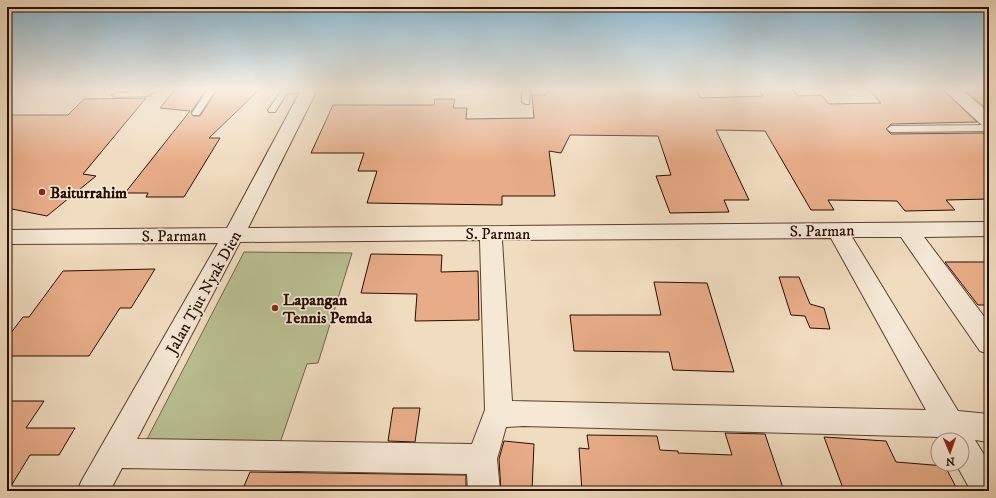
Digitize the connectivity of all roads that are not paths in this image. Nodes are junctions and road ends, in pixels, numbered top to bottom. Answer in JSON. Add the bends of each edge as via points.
{"nodes":[{"id":1,"x":297,"y":113,"type":"edge"},
{"id":2,"x":979,"y":113,"type":"edge"},
{"id":3,"x":989,"y":122,"type":"edge"},
{"id":4,"x":989,"y":128,"type":"edge"},
{"id":5,"x":891,"y":129,"type":"dead end"},
{"id":6,"x":907,"y":229,"type":"junction"},
{"id":7,"x":989,"y":229,"type":"edge"},
{"id":8,"x":837,"y":230,"type":"junction"},
{"id":9,"x":490,"y":233,"type":"junction"},
{"id":10,"x":234,"y":234,"type":"junction"},
{"id":11,"x":7,"y":237,"type":"edge"},
{"id":12,"x":989,"y":342,"type":"edge"},
{"id":13,"x":499,"y":415,"type":"junction"},
{"id":14,"x":989,"y":428,"type":"edge"},
{"id":15,"x":954,"y":432,"type":"edge"},
{"id":16,"x":970,"y":433,"type":"edge"},
{"id":17,"x":930,"y":436,"type":"edge"},
{"id":18,"x":114,"y":453,"type":"junction"},
{"id":19,"x":482,"y":458,"type":"junction"},
{"id":20,"x":970,"y":460,"type":"edge"},
{"id":21,"x":93,"y":491,"type":"edge"},
{"id":22,"x":484,"y":491,"type":"edge"},
{"id":23,"x":988,"y":491,"type":"edge"}],
"edges":[{"from":1,"to":10,"type":"street","name":"Jalan Tjut Nyak Dien"},
{"from":2,"to":3,"type":"street"},
{"from":4,"to":5,"type":"lane"},
{"from":6,"to":7,"type":"street","name":"S. Parman"},
{"from":6,"to":8,"type":"street","name":"S. Parman"},
{"from":6,"to":12,"type":"street"},
{"from":8,"to":9,"type":"street","name":"S. Parman"},
{"from":8,"to":15,"type":"street"},
{"from":9,"to":10,"type":"street","name":"S. Parman"},
{"from":9,"to":13,"type":"street"},
{"from":10,"to":11,"type":"street","name":"S. Parman"},
{"from":10,"to":18,"type":"street","name":"Jalan Tjut Nyak Dien"},
{"from":13,"to":17,"type":"street","via":[[523,413]]},
{"from":13,"to":19,"type":"street","via":[[494,420]]},
{"from":14,"to":16,"type":"street"},
{"from":18,"to":19,"type":"street"},
{"from":18,"to":21,"type":"street","name":"Jalan Tjut Nyak Dien"},
{"from":19,"to":22,"type":"street"},
{"from":20,"to":23,"type":"street"}]}
